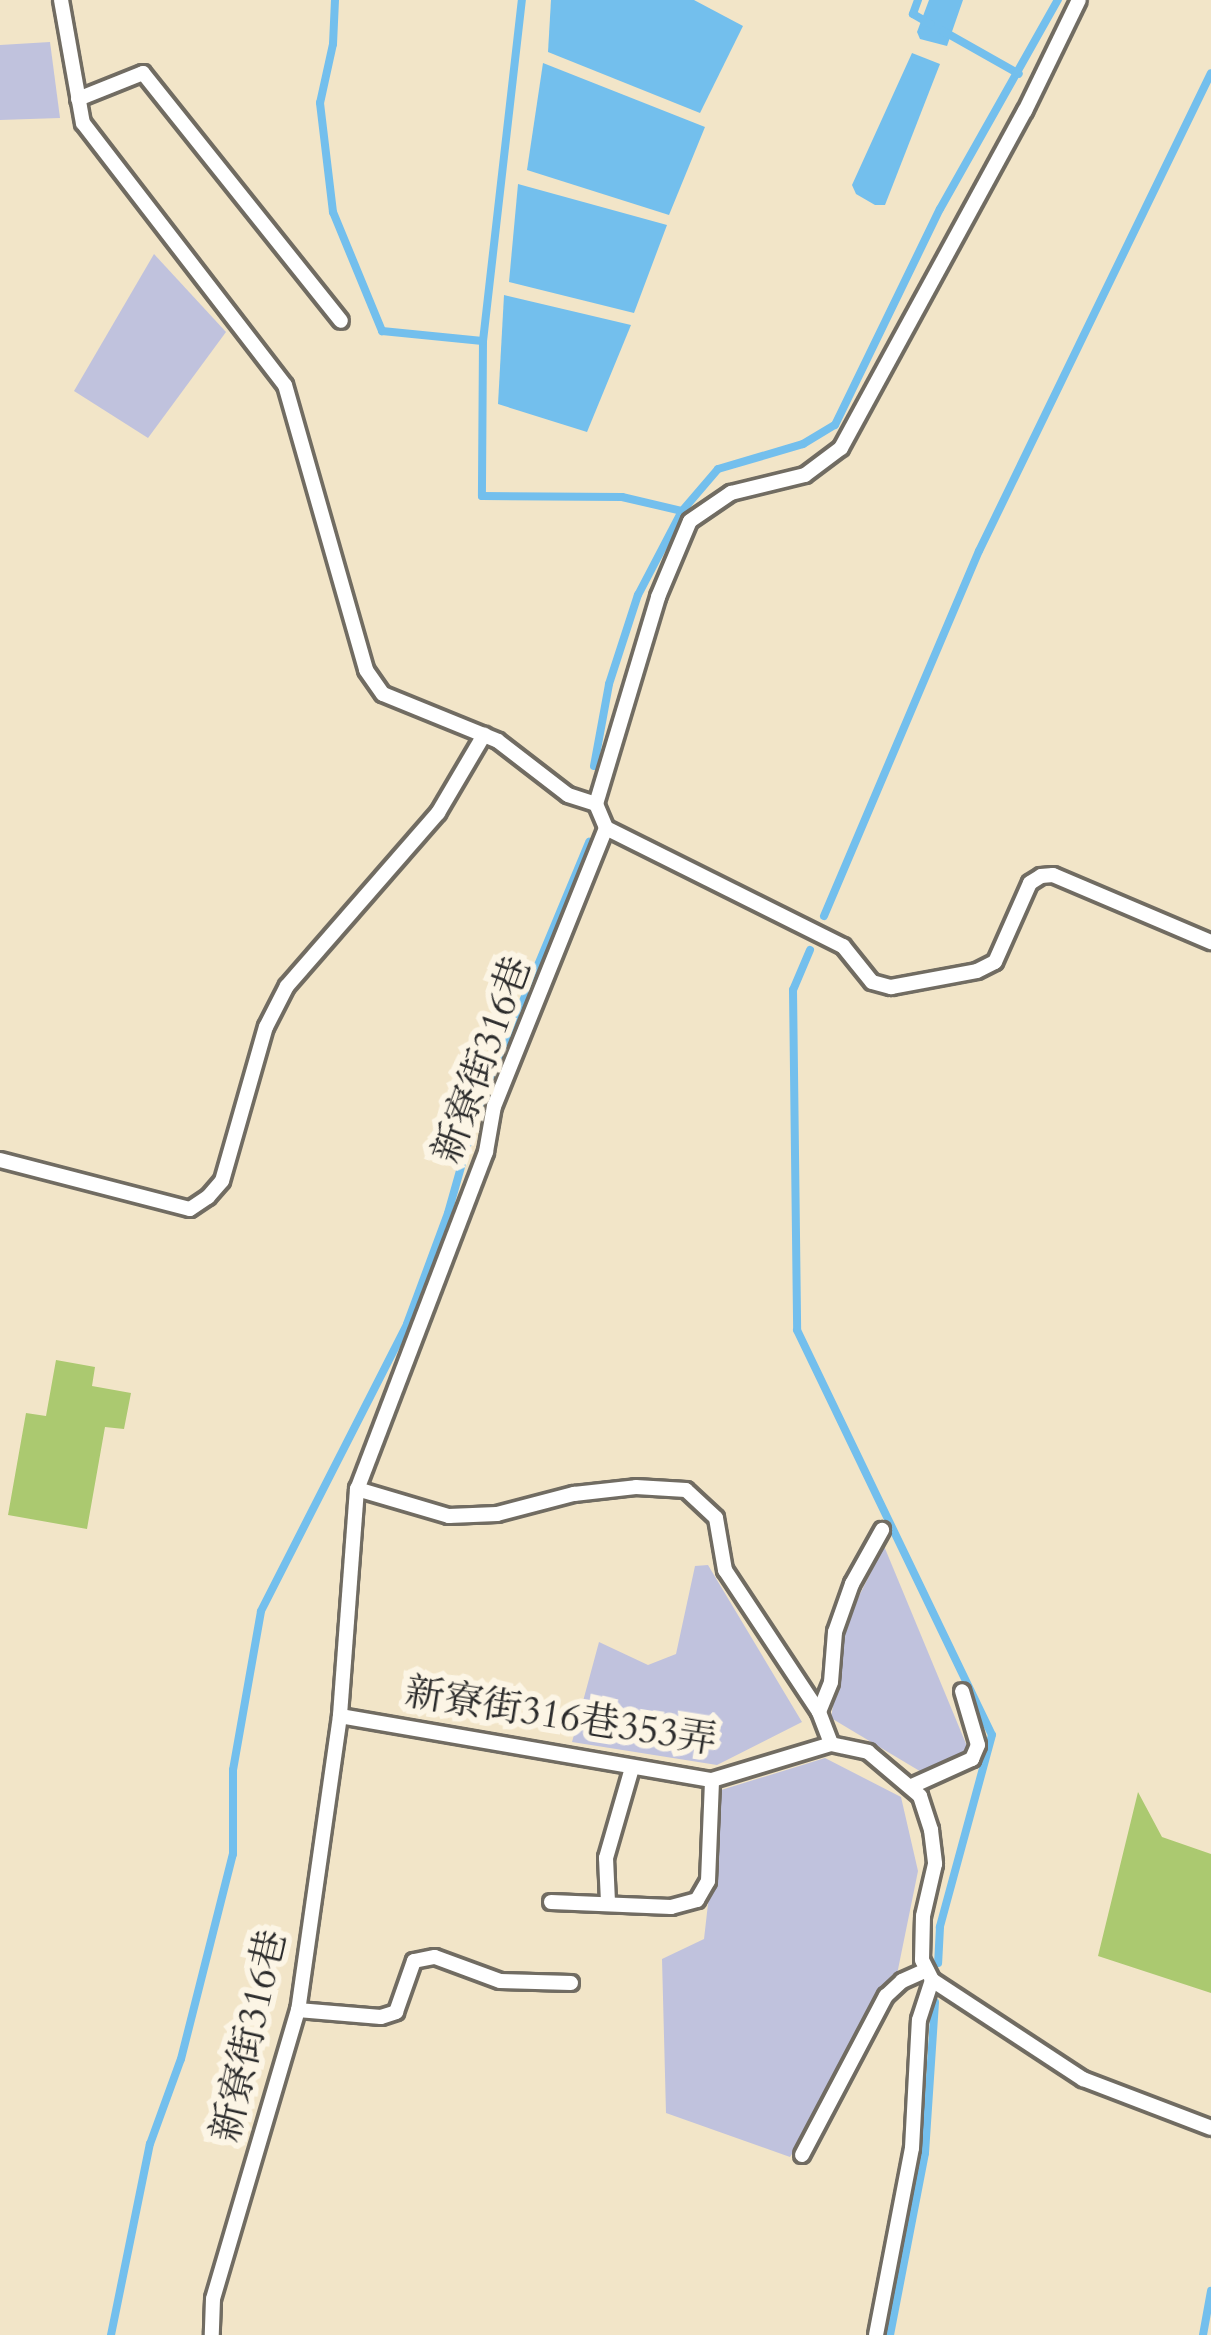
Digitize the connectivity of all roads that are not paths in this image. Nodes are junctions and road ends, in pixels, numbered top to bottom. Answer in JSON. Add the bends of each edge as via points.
{"nodes":[{"id":1,"x":61,"y":0,"type":"edge"},
{"id":2,"x":1079,"y":0,"type":"edge"},
{"id":3,"x":78,"y":99,"type":"junction"},
{"id":4,"x":341,"y":320,"type":"dead end"},
{"id":5,"x":484,"y":735,"type":"junction"},
{"id":6,"x":596,"y":804,"type":"junction"},
{"id":7,"x":606,"y":829,"type":"junction"},
{"id":8,"x":1211,"y":942,"type":"edge"},
{"id":9,"x":0,"y":1160,"type":"edge"},
{"id":10,"x":357,"y":1489,"type":"junction"},
{"id":11,"x":882,"y":1530,"type":"dead end"},
{"id":12,"x":962,"y":1691,"type":"dead end"},
{"id":13,"x":819,"y":1712,"type":"junction"},
{"id":14,"x":340,"y":1716,"type":"junction"},
{"id":15,"x":831,"y":1744,"type":"junction"},
{"id":16,"x":632,"y":1768,"type":"junction"},
{"id":17,"x":712,"y":1780,"type":"junction"},
{"id":18,"x":912,"y":1786,"type":"junction"},
{"id":19,"x":551,"y":1902,"type":"dead end"},
{"id":20,"x":608,"y":1902,"type":"junction"},
{"id":21,"x":930,"y":1975,"type":"junction"},
{"id":22,"x":571,"y":1983,"type":"dead end"},
{"id":23,"x":298,"y":2010,"type":"junction"},
{"id":24,"x":1211,"y":2128,"type":"edge"},
{"id":25,"x":802,"y":2155,"type":"dead end"},
{"id":26,"x":212,"y":2335,"type":"edge"},
{"id":27,"x":876,"y":2335,"type":"edge"}],
"edges":[{"from":1,"to":3,"type":"lane"},
{"from":2,"to":6,"type":"lane","via":[[841,448],[805,475],[731,493],[690,521],[658,598]]},
{"from":3,"to":4,"type":"lane","via":[[143,73]]},
{"from":3,"to":5,"type":"lane","via":[[83,123],[285,386],[366,670],[383,694]]},
{"from":5,"to":6,"type":"lane","via":[[568,795]]},
{"from":5,"to":9,"type":"lane","via":[[438,813],[287,986],[266,1027],[222,1181],[190,1209]]},
{"from":6,"to":7,"type":"lane"},
{"from":7,"to":8,"type":"lane","via":[[842,946],[872,982],[891,987],[995,962],[1030,883],[1041,876]]},
{"from":7,"to":10,"type":"lane","name":"新寮街316巷","via":[[494,1106],[486,1152]]},
{"from":10,"to":13,"type":"lane","via":[[449,1516],[636,1486],[686,1490],[716,1518],[725,1570]]},
{"from":10,"to":14,"type":"lane","name":"新寮街316巷"},
{"from":11,"to":13,"type":"lane","via":[[835,1632]]},
{"from":12,"to":18,"type":"lane","via":[[978,1745],[971,1759]]},
{"from":13,"to":15,"type":"lane"},
{"from":14,"to":16,"type":"lane","name":"新寮街316巷353弄"},
{"from":14,"to":23,"type":"lane","name":"新寮街316巷"},
{"from":15,"to":17,"type":"lane","name":"新寮街316巷353弄"},
{"from":15,"to":18,"type":"lane","via":[[868,1752]]},
{"from":16,"to":17,"type":"lane","name":"新寮街316巷353弄"},
{"from":16,"to":20,"type":"lane","via":[[606,1858]]},
{"from":17,"to":20,"type":"lane","via":[[708,1881],[698,1900],[671,1907]]},
{"from":18,"to":21,"type":"lane","via":[[932,1830],[922,1960]]},
{"from":19,"to":20,"type":"lane"},
{"from":21,"to":24,"type":"lane","via":[[1083,2079]]},
{"from":21,"to":25,"type":"lane","via":[[902,1981],[886,1996]]},
{"from":21,"to":27,"type":"lane","via":[[919,2020],[911,2148]]},
{"from":22,"to":23,"type":"lane","via":[[500,1981],[435,1958],[414,1961],[396,2012]]},
{"from":23,"to":26,"type":"lane","name":"新寮街316巷","via":[[213,2299]]}]}
